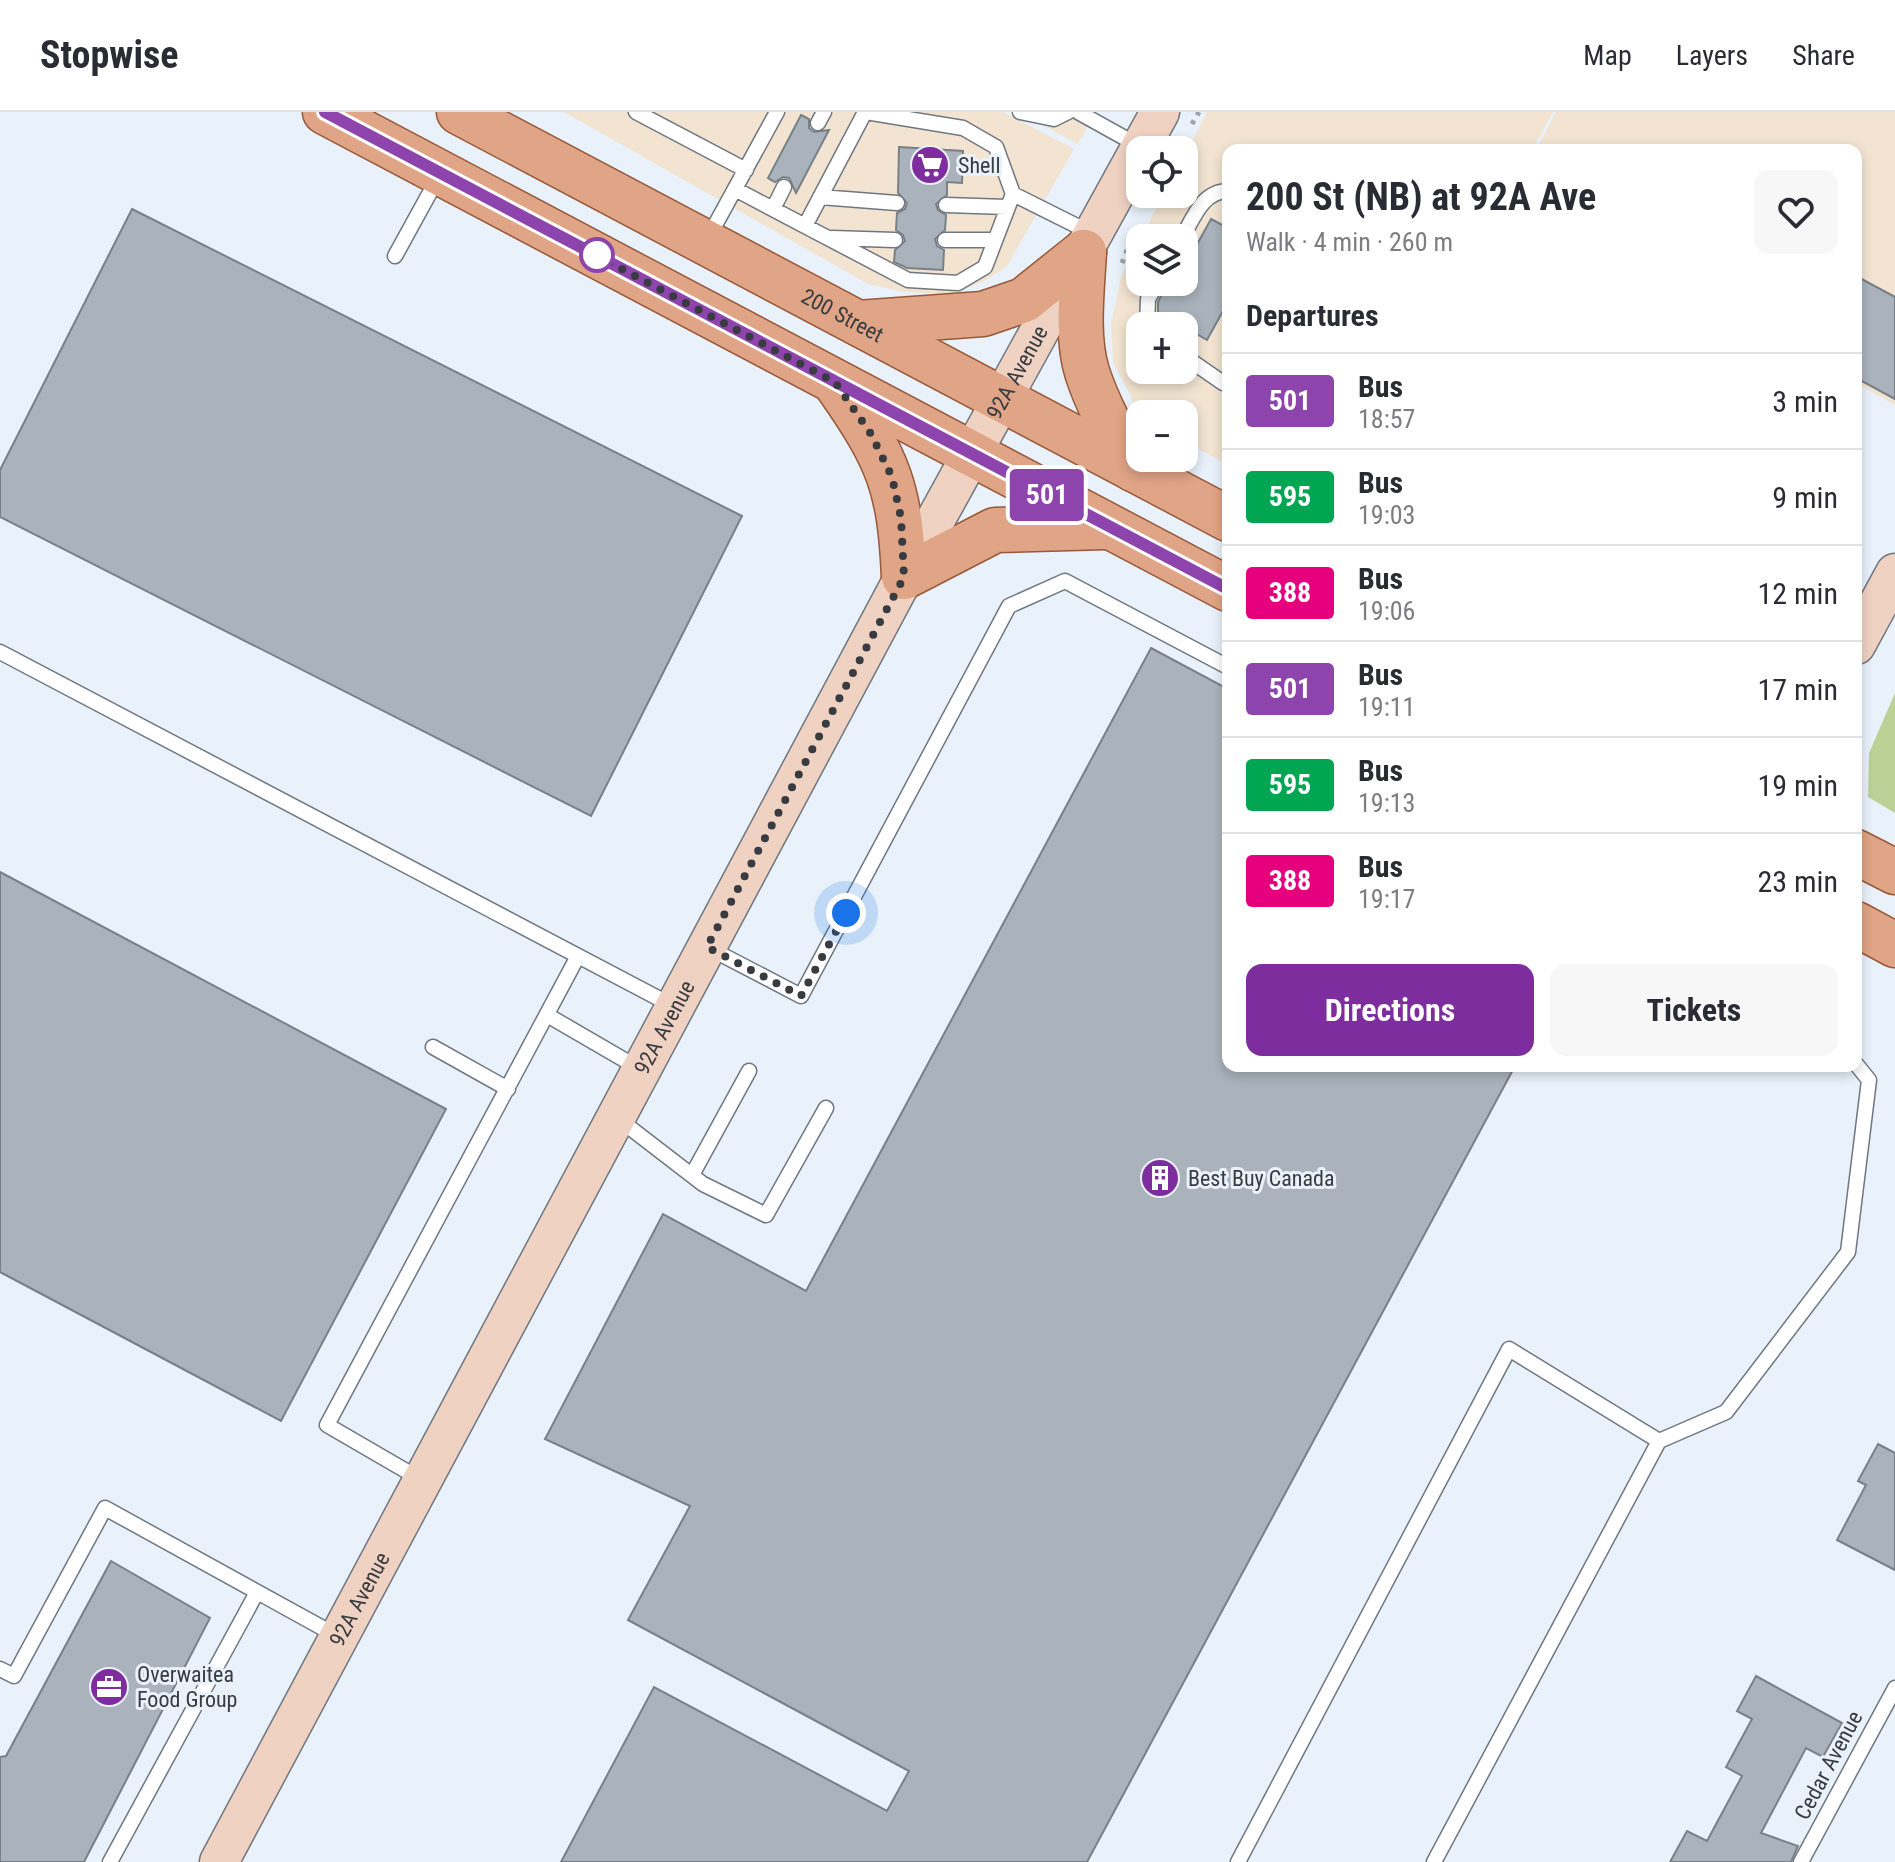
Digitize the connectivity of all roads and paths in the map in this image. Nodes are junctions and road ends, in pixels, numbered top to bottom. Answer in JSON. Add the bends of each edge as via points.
{"nodes":[{"id":1,"x":325,"y":112,"type":"edge"},
{"id":2,"x":459,"y":112,"type":"edge"},
{"id":3,"x":636,"y":112,"type":"edge"},
{"id":4,"x":777,"y":112,"type":"edge"},
{"id":5,"x":866,"y":112,"type":"edge"},
{"id":6,"x":1020,"y":112,"type":"edge"},
{"id":7,"x":1068,"y":112,"type":"edge"},
{"id":8,"x":1078,"y":112,"type":"edge"},
{"id":9,"x":1160,"y":112,"type":"edge"},
{"id":10,"x":1147,"y":136,"type":"edge"},
{"id":11,"x":1126,"y":139,"type":"edge"},
{"id":12,"x":746,"y":170,"type":"junction"},
{"id":13,"x":441,"y":174,"type":"junction"},
{"id":14,"x":1126,"y":175,"type":"edge"},
{"id":15,"x":784,"y":187,"type":"dead end"},
{"id":16,"x":735,"y":189,"type":"junction"},
{"id":17,"x":1222,"y":194,"type":"edge"},
{"id":18,"x":820,"y":197,"type":"junction"},
{"id":19,"x":1010,"y":201,"type":"junction"},
{"id":20,"x":897,"y":203,"type":"dead end"},
{"id":21,"x":946,"y":205,"type":"dead end"},
{"id":22,"x":773,"y":209,"type":"junction"},
{"id":23,"x":1190,"y":224,"type":"edge"},
{"id":24,"x":805,"y":226,"type":"junction"},
{"id":25,"x":828,"y":238,"type":"junction"},
{"id":26,"x":895,"y":240,"type":"dead end"},
{"id":27,"x":945,"y":240,"type":"dead end"},
{"id":28,"x":995,"y":240,"type":"junction"},
{"id":29,"x":705,"y":243,"type":"junction"},
{"id":30,"x":1089,"y":243,"type":"junction"},
{"id":31,"x":395,"y":256,"type":"dead end"},
{"id":32,"x":857,"y":323,"type":"junction"},
{"id":33,"x":1198,"y":366,"type":"edge"},
{"id":34,"x":835,"y":382,"type":"junction"},
{"id":35,"x":1222,"y":382,"type":"edge"},
{"id":36,"x":1002,"y":400,"type":"junction"},
{"id":37,"x":972,"y":455,"type":"junction"},
{"id":38,"x":1126,"y":456,"type":"edge"},
{"id":39,"x":1126,"y":465,"type":"edge"},
{"id":40,"x":1139,"y":472,"type":"edge"},
{"id":41,"x":1222,"y":516,"type":"edge"},
{"id":42,"x":1108,"y":527,"type":"junction"},
{"id":43,"x":1895,"y":573,"type":"edge"},
{"id":44,"x":904,"y":577,"type":"junction"},
{"id":45,"x":1222,"y":586,"type":"edge"},
{"id":46,"x":1862,"y":634,"type":"edge"},
{"id":47,"x":0,"y":652,"type":"edge"},
{"id":48,"x":1222,"y":664,"type":"edge"},
{"id":49,"x":1862,"y":855,"type":"edge"},
{"id":50,"x":1895,"y":872,"type":"edge"},
{"id":51,"x":1862,"y":927,"type":"edge"},
{"id":52,"x":1895,"y":945,"type":"edge"},
{"id":53,"x":707,"y":947,"type":"junction"},
{"id":54,"x":578,"y":956,"type":"junction"},
{"id":55,"x":675,"y":1007,"type":"junction"},
{"id":56,"x":547,"y":1015,"type":"junction"},
{"id":57,"x":433,"y":1047,"type":"dead end"},
{"id":58,"x":642,"y":1069,"type":"junction"},
{"id":59,"x":749,"y":1071,"type":"dead end"},
{"id":60,"x":1862,"y":1071,"type":"edge"},
{"id":61,"x":508,"y":1089,"type":"junction"},
{"id":62,"x":826,"y":1108,"type":"dead end"},
{"id":63,"x":616,"y":1117,"type":"junction"},
{"id":64,"x":692,"y":1175,"type":"junction"},
{"id":65,"x":1659,"y":1441,"type":"junction"},
{"id":66,"x":422,"y":1481,"type":"junction"},
{"id":67,"x":256,"y":1594,"type":"junction"},
{"id":68,"x":339,"y":1637,"type":"junction"},
{"id":69,"x":0,"y":1669,"type":"edge"},
{"id":70,"x":1895,"y":1688,"type":"edge"},
{"id":71,"x":110,"y":1862,"type":"edge"},
{"id":72,"x":219,"y":1862,"type":"edge"},
{"id":73,"x":1238,"y":1862,"type":"edge"},
{"id":74,"x":1434,"y":1862,"type":"edge"},
{"id":75,"x":1801,"y":1862,"type":"edge"}],
"edges":[{"from":1,"to":13,"type":"main road"},
{"from":2,"to":29,"type":"main road","name":"200 Street"},
{"from":3,"to":12,"type":"lane"},
{"from":4,"to":12,"type":"lane"},
{"from":5,"to":18,"type":"lane"},
{"from":5,"to":19,"type":"lane","via":[[963,128],[996,147]]},
{"from":6,"to":7,"type":"lane","via":[[1054,119]]},
{"from":8,"to":11,"type":"lane"},
{"from":9,"to":10,"type":"street","name":"92A Avenue"},
{"from":12,"to":16,"type":"lane"},
{"from":13,"to":31,"type":"lane"},
{"from":13,"to":34,"type":"main road"},
{"from":14,"to":30,"type":"street","name":"92A Avenue"},
{"from":15,"to":22,"type":"lane"},
{"from":16,"to":22,"type":"lane"},
{"from":16,"to":29,"type":"lane"},
{"from":17,"to":23,"type":"lane","via":[[1202,202]]},
{"from":18,"to":20,"type":"lane"},
{"from":18,"to":24,"type":"lane"},
{"from":19,"to":21,"type":"lane"},
{"from":19,"to":28,"type":"lane"},
{"from":19,"to":30,"type":"lane"},
{"from":22,"to":24,"type":"lane"},
{"from":24,"to":25,"type":"lane"},
{"from":25,"to":26,"type":"lane"},
{"from":25,"to":28,"type":"lane","via":[[908,280],[958,283],[985,267]]},
{"from":27,"to":28,"type":"lane"},
{"from":29,"to":32,"type":"main road","name":"200 Street"},
{"from":30,"to":32,"type":"main road","via":[[1024,300],[983,314]]},
{"from":30,"to":36,"type":"street","name":"92A Avenue"},
{"from":30,"to":38,"type":"main road","via":[[1082,311],[1086,369]]},
{"from":32,"to":36,"type":"main road","name":"200 Street"},
{"from":33,"to":35,"type":"lane"},
{"from":34,"to":37,"type":"main road"},
{"from":34,"to":44,"type":"main road","via":[[871,434],[892,477],[901,518]]},
{"from":36,"to":37,"type":"street","name":"92A Avenue"},
{"from":36,"to":39,"type":"main road","name":"200 Street"},
{"from":37,"to":42,"type":"main road"},
{"from":37,"to":44,"type":"street","name":"92A Avenue"},
{"from":40,"to":41,"type":"main road","name":"200 Street"},
{"from":42,"to":44,"type":"main road","via":[[995,530]]},
{"from":42,"to":45,"type":"main road"},
{"from":43,"to":46,"type":"street"},
{"from":44,"to":53,"type":"street","name":"92A Avenue"},
{"from":47,"to":54,"type":"lane"},
{"from":48,"to":53,"type":"lane","via":[[1065,581],[1009,606],[801,996]]},
{"from":49,"to":50,"type":"main road"},
{"from":51,"to":52,"type":"main road"},
{"from":53,"to":55,"type":"street","name":"92A Avenue"},
{"from":54,"to":55,"type":"lane"},
{"from":54,"to":56,"type":"lane"},
{"from":55,"to":58,"type":"street","name":"92A Avenue"},
{"from":56,"to":58,"type":"lane"},
{"from":56,"to":61,"type":"lane"},
{"from":57,"to":61,"type":"lane"},
{"from":58,"to":63,"type":"street","name":"92A Avenue"},
{"from":59,"to":64,"type":"lane"},
{"from":60,"to":65,"type":"lane","via":[[1869,1080],[1848,1252],[1726,1412]]},
{"from":61,"to":66,"type":"lane","via":[[327,1425]]},
{"from":62,"to":64,"type":"lane","via":[[766,1215]]},
{"from":63,"to":64,"type":"lane"},
{"from":63,"to":66,"type":"street","name":"92A Avenue"},
{"from":65,"to":73,"type":"lane","via":[[1509,1349]]},
{"from":65,"to":74,"type":"lane"},
{"from":66,"to":68,"type":"street","name":"92A Avenue"},
{"from":67,"to":68,"type":"lane"},
{"from":67,"to":69,"type":"lane","via":[[233,1575],[105,1508],[14,1676]]},
{"from":67,"to":71,"type":"lane"},
{"from":68,"to":72,"type":"street","name":"92A Avenue"},
{"from":70,"to":75,"type":"lane","name":"Cedar Avenue"}]}
